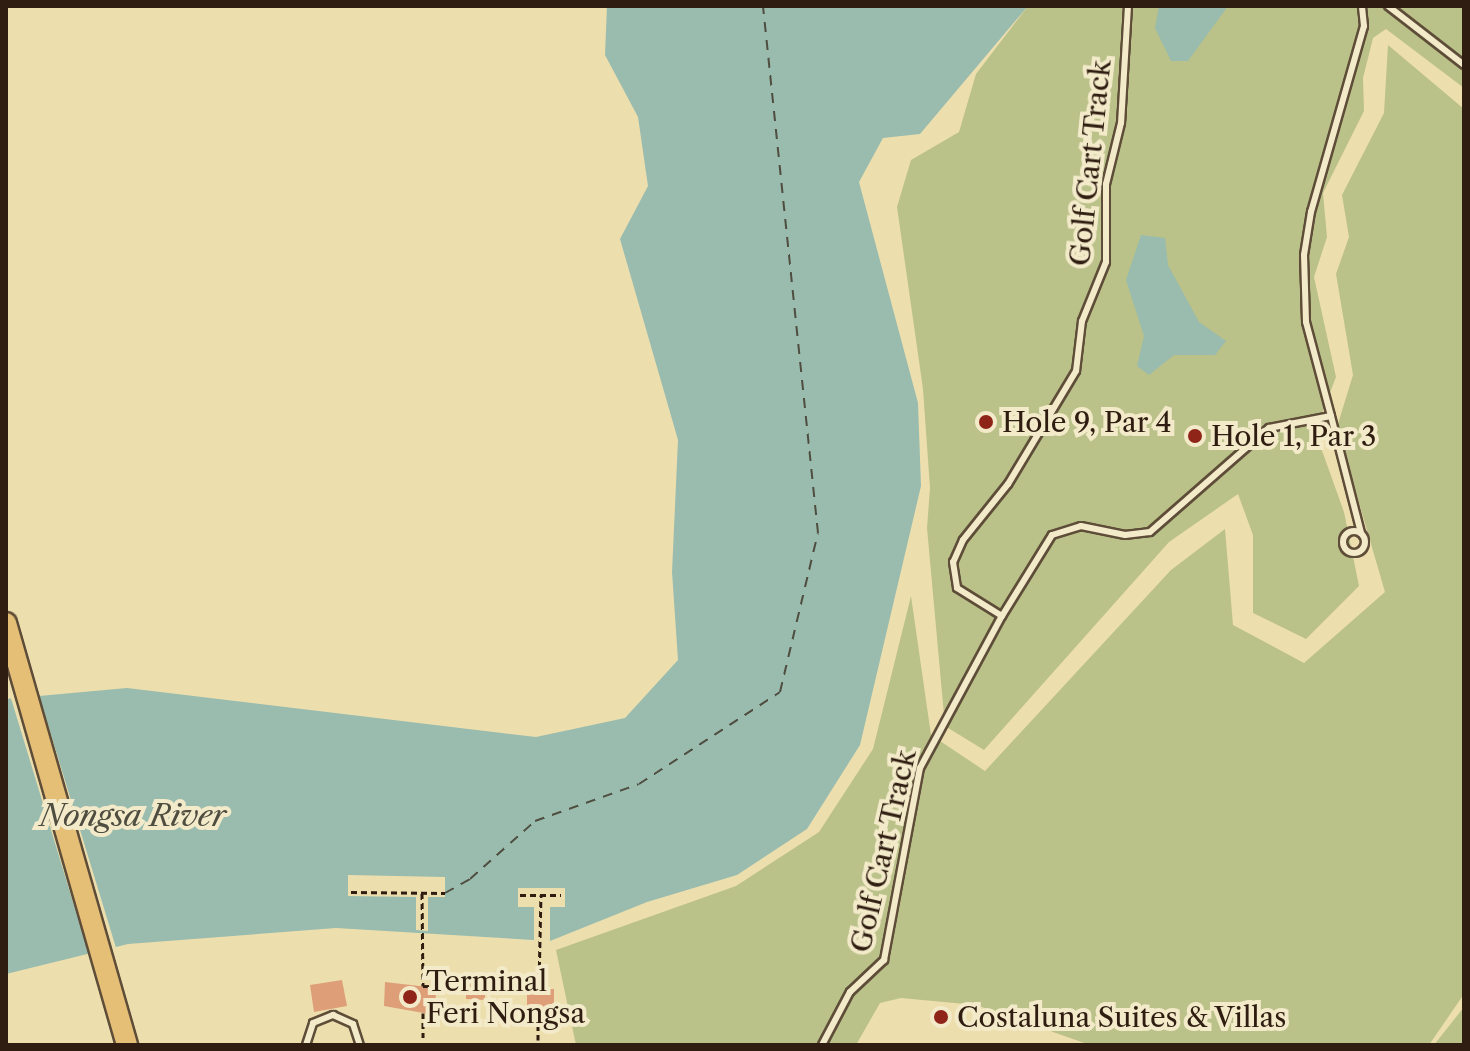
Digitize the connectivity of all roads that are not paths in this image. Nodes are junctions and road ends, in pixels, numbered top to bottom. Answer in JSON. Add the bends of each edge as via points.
{"nodes":[{"id":1,"x":1128,"y":6,"type":"edge"},
{"id":2,"x":1362,"y":6,"type":"edge"},
{"id":3,"x":1388,"y":6,"type":"edge"},
{"id":4,"x":1464,"y":65,"type":"edge"},
{"id":5,"x":1331,"y":416,"type":"junction"},
{"id":6,"x":1361,"y":533,"type":"dead end"},
{"id":7,"x":1002,"y":616,"type":"junction"},
{"id":8,"x":6,"y":623,"type":"edge"},
{"id":9,"x":306,"y":1044,"type":"edge"},
{"id":10,"x":127,"y":1045,"type":"edge"},
{"id":11,"x":297,"y":1045,"type":"edge"},
{"id":12,"x":360,"y":1045,"type":"edge"},
{"id":13,"x":822,"y":1045,"type":"edge"}],
"edges":[{"from":1,"to":7,"type":"lane","name":"Golf Cart Track","via":[[1121,123],[1106,184],[1108,246],[1082,321],[1076,371],[1008,484],[963,540],[953,562],[957,588]]},
{"from":2,"to":5,"type":"lane","via":[[1364,26],[1311,212],[1304,255],[1306,322]]},
{"from":3,"to":4,"type":"lane"},
{"from":5,"to":6,"type":"lane"},
{"from":5,"to":7,"type":"lane","via":[[1269,428],[1150,532],[1125,535],[1081,526],[1052,535]]},
{"from":7,"to":13,"type":"lane","name":"Golf Cart Track","via":[[930,742],[914,786],[880,970],[850,992]]},
{"from":8,"to":10,"type":"highway"},
{"from":9,"to":11,"type":"lane"},
{"from":9,"to":12,"type":"lane","via":[[313,1023],[333,1015],[353,1024]]}]}
